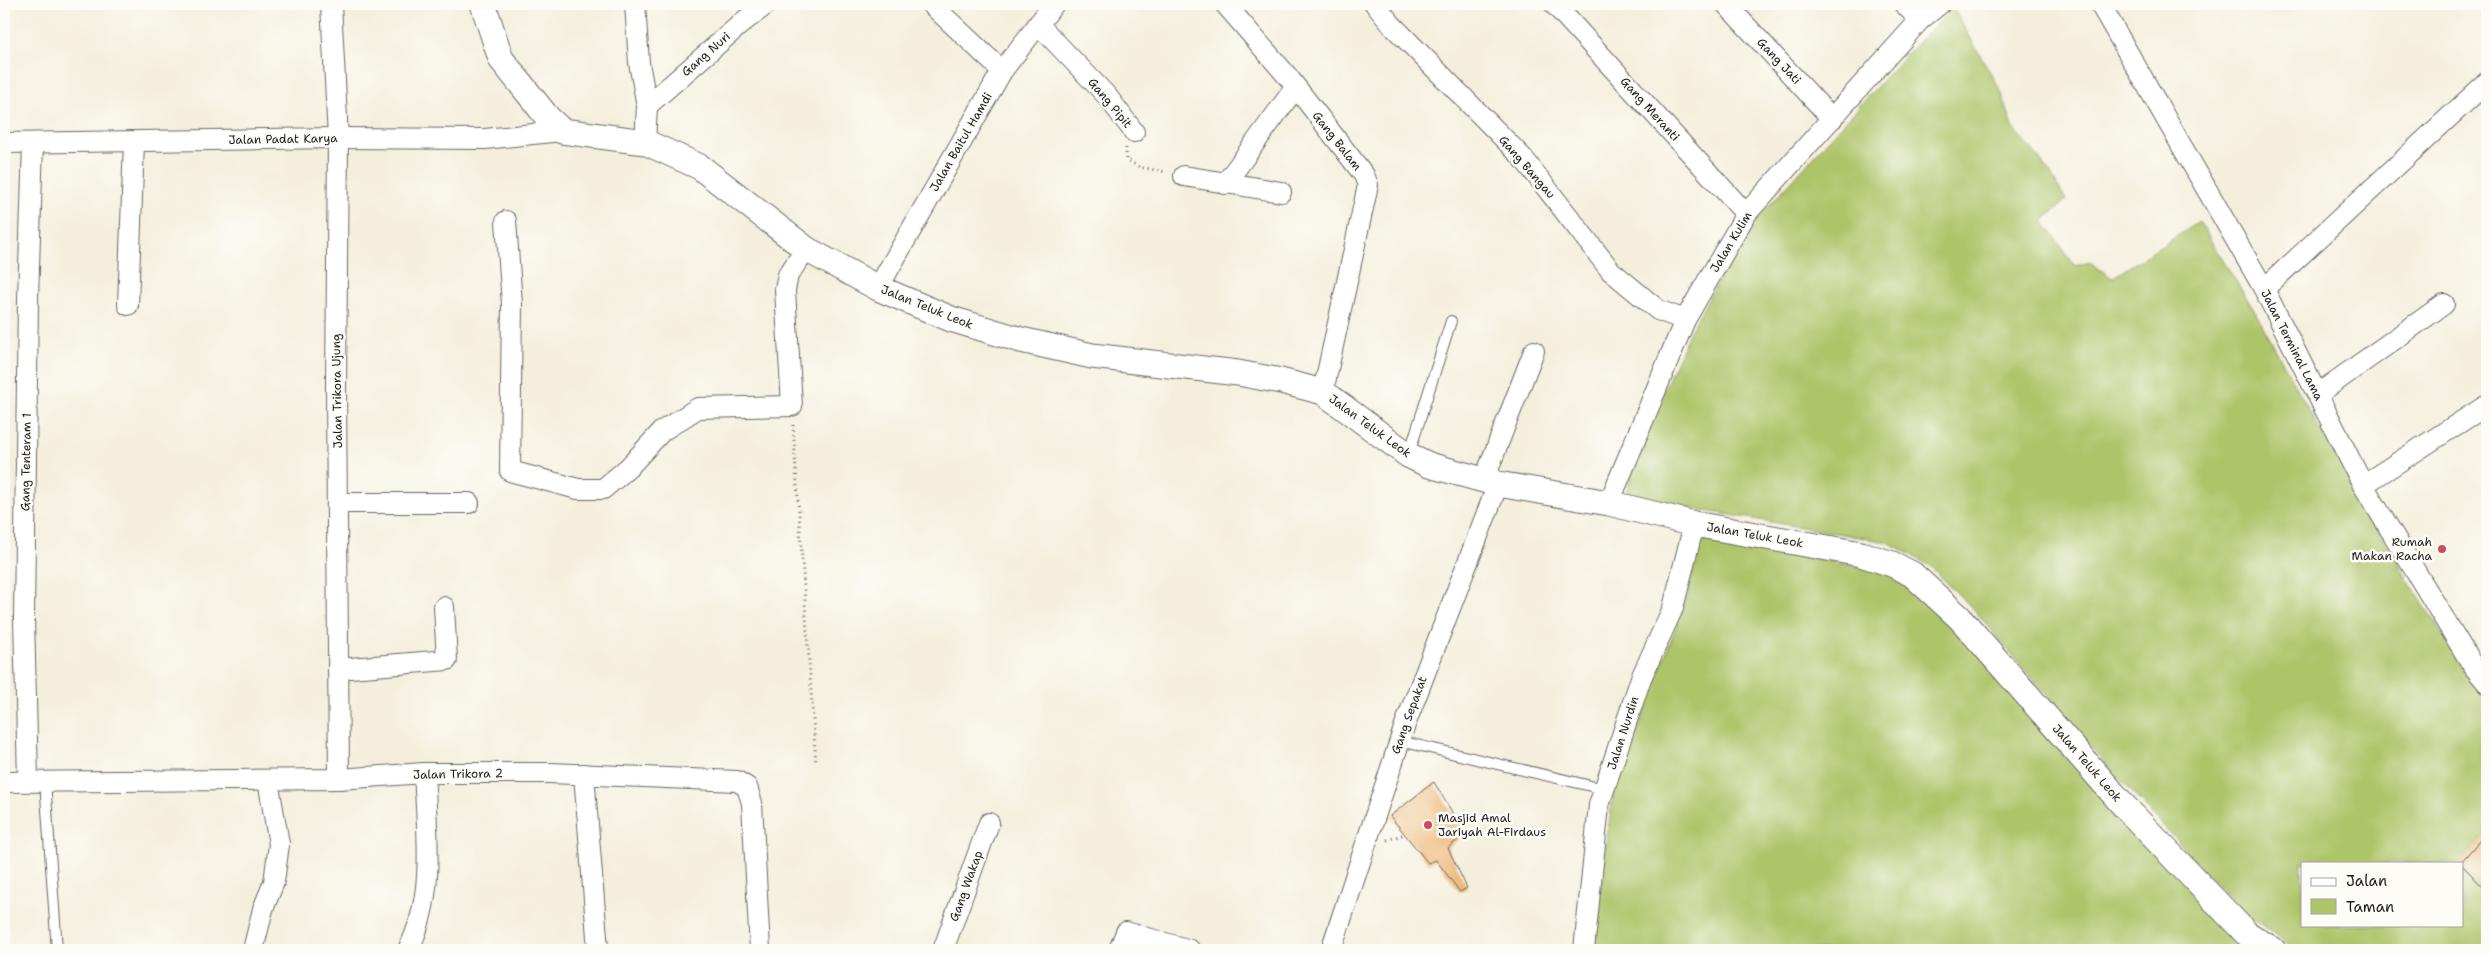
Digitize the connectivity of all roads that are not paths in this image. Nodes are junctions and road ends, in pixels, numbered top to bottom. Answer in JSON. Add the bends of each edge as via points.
{"nodes":[{"id":1,"x":331,"y":4,"type":"edge"},
{"id":2,"x":483,"y":4,"type":"edge"},
{"id":3,"x":635,"y":4,"type":"edge"},
{"id":4,"x":931,"y":4,"type":"edge"},
{"id":5,"x":1054,"y":4,"type":"edge"},
{"id":6,"x":1225,"y":4,"type":"edge"},
{"id":7,"x":1375,"y":4,"type":"edge"},
{"id":8,"x":1554,"y":4,"type":"edge"},
{"id":9,"x":1726,"y":4,"type":"edge"},
{"id":10,"x":1904,"y":4,"type":"edge"},
{"id":11,"x":1940,"y":4,"type":"edge"},
{"id":12,"x":2100,"y":4,"type":"edge"},
{"id":13,"x":762,"y":6,"type":"edge"},
{"id":14,"x":1920,"y":20,"type":"junction"},
{"id":15,"x":1038,"y":24,"type":"junction"},
{"id":16,"x":1002,"y":72,"type":"junction"},
{"id":17,"x":2487,"y":82,"type":"edge"},
{"id":18,"x":1295,"y":88,"type":"junction"},
{"id":19,"x":647,"y":106,"type":"junction"},
{"id":20,"x":1832,"y":119,"type":"junction"},
{"id":21,"x":562,"y":131,"type":"junction"},
{"id":22,"x":1134,"y":132,"type":"road end"},
{"id":23,"x":338,"y":138,"type":"junction"},
{"id":24,"x":134,"y":142,"type":"junction"},
{"id":25,"x":645,"y":142,"type":"junction"},
{"id":26,"x":4,"y":143,"type":"edge"},
{"id":27,"x":34,"y":143,"type":"junction"},
{"id":28,"x":1184,"y":176,"type":"road end"},
{"id":29,"x":1226,"y":184,"type":"junction"},
{"id":30,"x":1281,"y":192,"type":"dead end"},
{"id":31,"x":1746,"y":214,"type":"junction"},
{"id":32,"x":506,"y":221,"type":"dead end"},
{"id":33,"x":806,"y":249,"type":"junction"},
{"id":34,"x":878,"y":288,"type":"junction"},
{"id":35,"x":2264,"y":289,"type":"junction"},
{"id":36,"x":2444,"y":304,"type":"dead end"},
{"id":37,"x":128,"y":305,"type":"dead end"},
{"id":38,"x":1685,"y":320,"type":"junction"},
{"id":39,"x":1451,"y":321,"type":"dead end"},
{"id":40,"x":1534,"y":351,"type":"dead end"},
{"id":41,"x":1323,"y":392,"type":"junction"},
{"id":42,"x":2318,"y":394,"type":"junction"},
{"id":43,"x":2487,"y":405,"type":"edge"},
{"id":44,"x":1408,"y":455,"type":"junction"},
{"id":45,"x":1491,"y":482,"type":"junction"},
{"id":46,"x":2363,"y":485,"type":"junction"},
{"id":47,"x":338,"y":503,"type":"junction"},
{"id":48,"x":469,"y":503,"type":"dead end"},
{"id":49,"x":1610,"y":503,"type":"junction"},
{"id":50,"x":1694,"y":524,"type":"junction"},
{"id":51,"x":444,"y":607,"type":"dead end"},
{"id":52,"x":338,"y":669,"type":"junction"},
{"id":53,"x":2487,"y":683,"type":"edge"},
{"id":54,"x":1400,"y":740,"type":"junction"},
{"id":55,"x":424,"y":773,"type":"junction"},
{"id":56,"x":584,"y":774,"type":"junction"},
{"id":57,"x":339,"y":779,"type":"junction"},
{"id":58,"x":268,"y":780,"type":"junction"},
{"id":59,"x":37,"y":781,"type":"junction"},
{"id":60,"x":4,"y":782,"type":"edge"},
{"id":61,"x":1604,"y":790,"type":"junction"},
{"id":62,"x":989,"y":823,"type":"dead end"},
{"id":63,"x":57,"y":950,"type":"edge"},
{"id":64,"x":252,"y":950,"type":"edge"},
{"id":65,"x":408,"y":950,"type":"edge"},
{"id":66,"x":598,"y":950,"type":"edge"},
{"id":67,"x":760,"y":950,"type":"edge"},
{"id":68,"x":943,"y":950,"type":"edge"},
{"id":69,"x":1119,"y":950,"type":"edge"},
{"id":70,"x":1190,"y":950,"type":"edge"},
{"id":71,"x":1331,"y":950,"type":"edge"},
{"id":72,"x":1584,"y":950,"type":"edge"},
{"id":73,"x":2273,"y":950,"type":"edge"}],
"edges":[{"from":1,"to":23,"type":"street","name":"Jalan Trikora Ujung"},
{"from":2,"to":21,"type":"street","via":[[501,59]]},
{"from":3,"to":19,"type":"street","via":[[639,63]]},
{"from":4,"to":16,"type":"street"},
{"from":5,"to":15,"type":"street","name":"Jalan Baitul Hamdi"},
{"from":6,"to":18,"type":"street","name":"Gang Balam"},
{"from":7,"to":38,"type":"street","name":"Gang Bangau","via":[[1523,158],[1611,271],[1658,310]]},
{"from":8,"to":31,"type":"street","name":"Gang Meranti"},
{"from":9,"to":20,"type":"street","name":"Gang Jati"},
{"from":10,"to":14,"type":"street"},
{"from":11,"to":14,"type":"street","name":"Jalan Kulim"},
{"from":12,"to":35,"type":"street","name":"Jalan Terminal Lama"},
{"from":13,"to":19,"type":"street","name":"Gang Nuri"},
{"from":14,"to":20,"type":"street","name":"Jalan Kulim"},
{"from":15,"to":16,"type":"street","name":"Jalan Baitul Hamdi"},
{"from":15,"to":22,"type":"street","name":"Gang Pipit","via":[[1107,96]]},
{"from":16,"to":34,"type":"street","name":"Jalan Baitul Hamdi"},
{"from":17,"to":35,"type":"street"},
{"from":18,"to":29,"type":"street"},
{"from":18,"to":41,"type":"street","name":"Gang Balam","via":[[1364,175],[1368,185]]},
{"from":19,"to":25,"type":"street"},
{"from":20,"to":31,"type":"street","name":"Jalan Kulim"},
{"from":21,"to":23,"type":"street","name":"Jalan Padat Karya","via":[[485,139]]},
{"from":21,"to":25,"type":"street","name":"Jalan Teluk Leok"},
{"from":23,"to":24,"type":"street","name":"Jalan Padat Karya"},
{"from":23,"to":47,"type":"street","name":"Jalan Trikora Ujung"},
{"from":24,"to":27,"type":"street","name":"Jalan Padat Karya"},
{"from":24,"to":37,"type":"street"},
{"from":25,"to":33,"type":"street","name":"Jalan Teluk Leok","via":[[700,167]]},
{"from":26,"to":27,"type":"street","name":"Jalan Padat Karya"},
{"from":27,"to":59,"type":"street","name":"Gang Tenteram 1","via":[[28,299],[24,618]]},
{"from":28,"to":29,"type":"street"},
{"from":29,"to":30,"type":"street"},
{"from":31,"to":38,"type":"street","name":"Jalan Kulim"},
{"from":32,"to":33,"type":"street","via":[[512,304],[510,471],[578,489],[604,489],[662,431],[698,408],[792,406],[786,290],[788,275]]},
{"from":33,"to":34,"type":"street","name":"Jalan Teluk Leok"},
{"from":34,"to":41,"type":"street","name":"Jalan Teluk Leok","via":[[951,319],[1030,342],[1092,356],[1281,380]]},
{"from":35,"to":42,"type":"street","name":"Jalan Terminal Lama"},
{"from":36,"to":42,"type":"street"},
{"from":38,"to":49,"type":"street","name":"Jalan Kulim"},
{"from":39,"to":44,"type":"lane"},
{"from":40,"to":45,"type":"street","name":"Gang Sepakat"},
{"from":41,"to":44,"type":"street","name":"Jalan Teluk Leok"},
{"from":42,"to":46,"type":"street","name":"Jalan Terminal Lama"},
{"from":43,"to":46,"type":"street"},
{"from":44,"to":45,"type":"street","name":"Jalan Teluk Leok","via":[[1429,465]]},
{"from":45,"to":49,"type":"street","name":"Jalan Teluk Leok"},
{"from":45,"to":54,"type":"street","name":"Gang Sepakat"},
{"from":46,"to":53,"type":"street","name":"Jalan Terminal Lama"},
{"from":47,"to":48,"type":"street"},
{"from":47,"to":52,"type":"street","name":"Jalan Trikora Ujung"},
{"from":49,"to":50,"type":"street","name":"Jalan Teluk Leok"},
{"from":50,"to":61,"type":"street","name":"Jalan Nurdin","via":[[1673,608],[1641,678]]},
{"from":50,"to":73,"type":"street","name":"Jalan Teluk Leok","via":[[1861,554],[1912,574],[1960,618],[2125,807],[2246,933]]},
{"from":51,"to":52,"type":"street","via":[[447,660]]},
{"from":52,"to":57,"type":"street","name":"Jalan Trikora Ujung"},
{"from":54,"to":61,"type":"lane"},
{"from":54,"to":71,"type":"street","name":"Gang Sepakat"},
{"from":55,"to":56,"type":"street","name":"Jalan Trikora 2"},
{"from":55,"to":57,"type":"street","name":"Jalan Trikora 2"},
{"from":55,"to":65,"type":"street","via":[[428,856],[426,888],[421,918]]},
{"from":56,"to":66,"type":"street"},
{"from":56,"to":67,"type":"street","name":"Jalan Trikora 2","via":[[737,781],[746,787],[752,803]]},
{"from":57,"to":58,"type":"street","name":"Jalan Trikora 2"},
{"from":58,"to":59,"type":"street","name":"Jalan Trikora 2"},
{"from":58,"to":64,"type":"street","via":[[279,844],[274,882]]},
{"from":59,"to":60,"type":"street","name":"Jalan Trikora 2"},
{"from":59,"to":63,"type":"lane"},
{"from":61,"to":72,"type":"street","name":"Jalan Nurdin","via":[[1593,850]]},
{"from":62,"to":68,"type":"street","name":"Gang Wakap"},
{"from":69,"to":70,"type":"street","via":[[1126,932]]}]}
